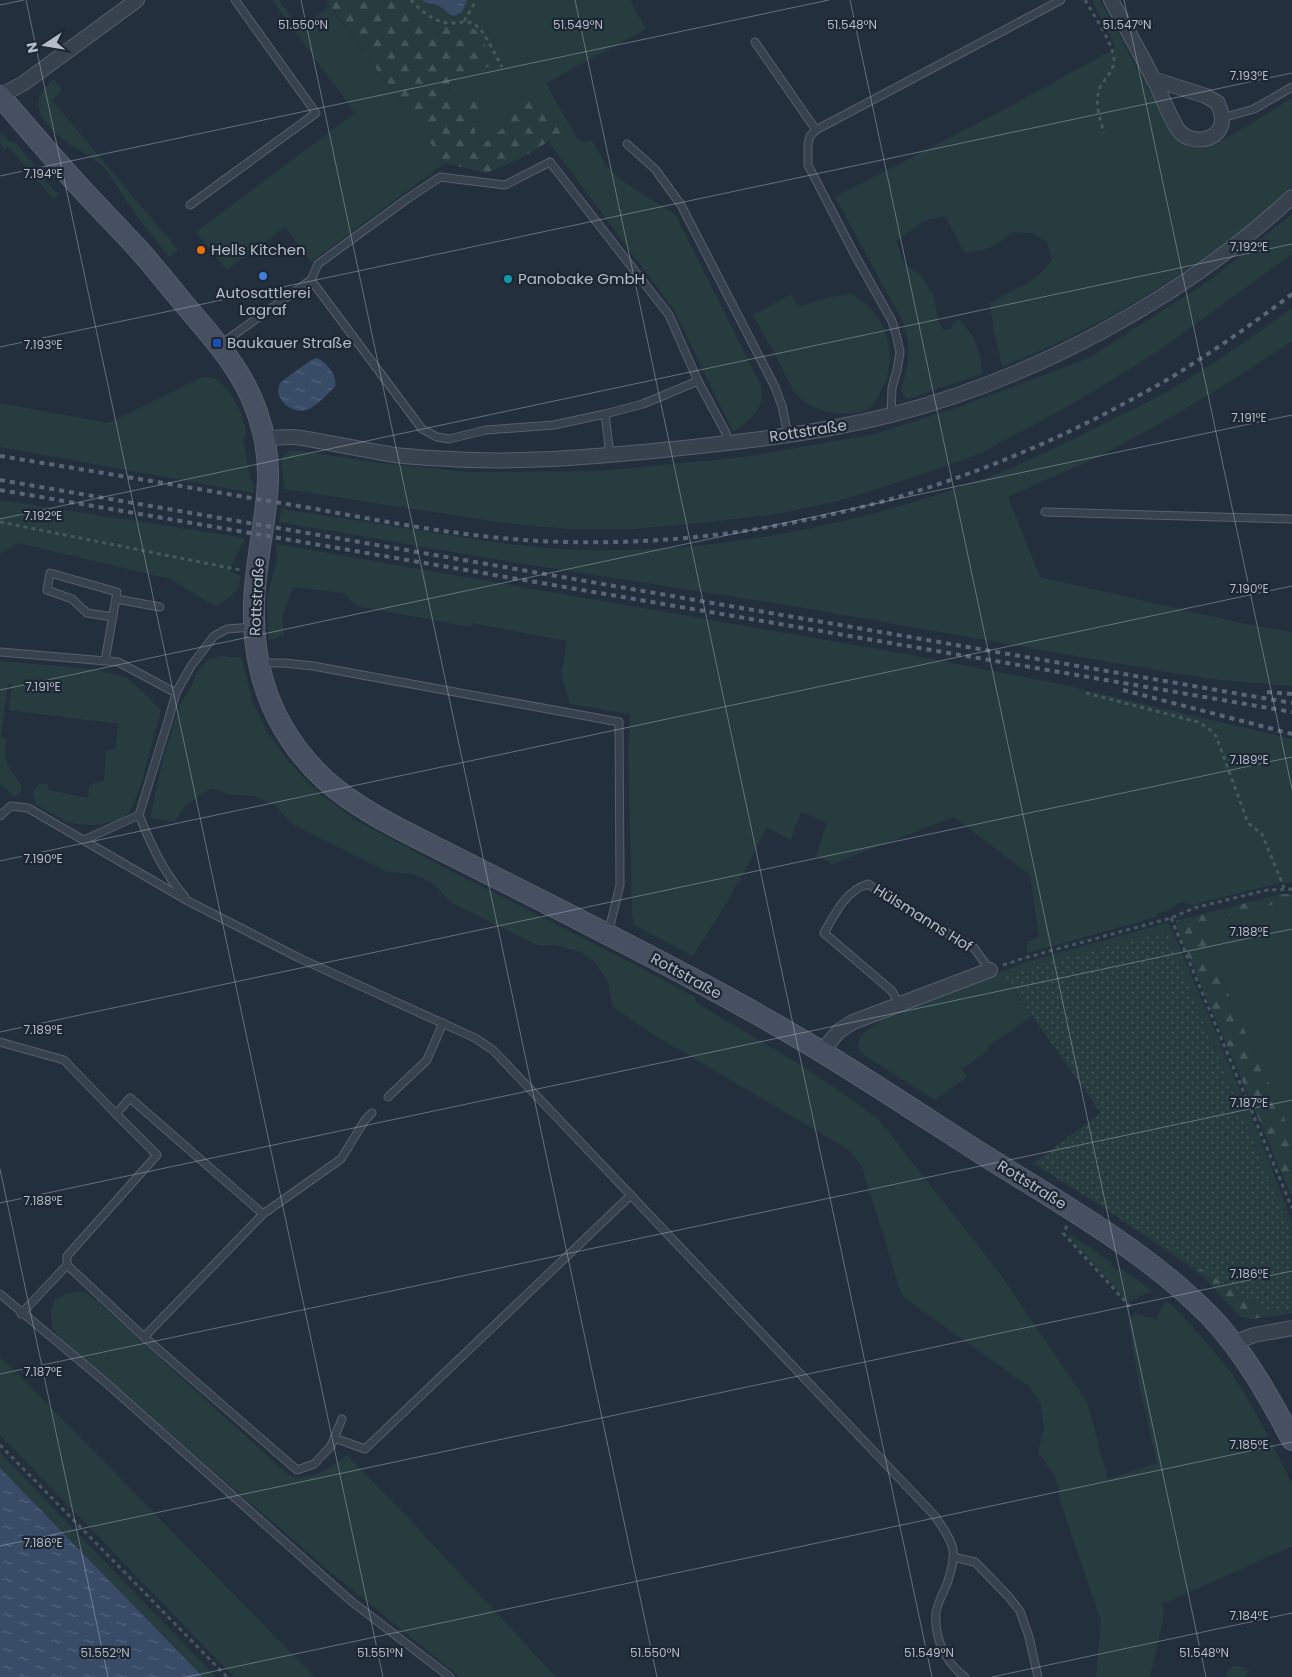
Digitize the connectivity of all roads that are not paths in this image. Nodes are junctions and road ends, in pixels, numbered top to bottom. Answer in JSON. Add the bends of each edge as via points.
{"nodes":[{"id":1,"x":137,"y":0,"type":"edge"},
{"id":2,"x":235,"y":0,"type":"edge"},
{"id":3,"x":1061,"y":0,"type":"edge"},
{"id":4,"x":1111,"y":0,"type":"edge"},
{"id":5,"x":755,"y":42,"type":"dead end"},
{"id":6,"x":1154,"y":79,"type":"junction"},
{"id":7,"x":1292,"y":87,"type":"edge"},
{"id":8,"x":0,"y":96,"type":"edge"},
{"id":9,"x":1222,"y":118,"type":"junction"},
{"id":10,"x":816,"y":130,"type":"junction"},
{"id":11,"x":627,"y":144,"type":"dead end"},
{"id":12,"x":1292,"y":197,"type":"edge"},
{"id":13,"x":190,"y":205,"type":"dead end"},
{"id":14,"x":311,"y":280,"type":"junction"},
{"id":15,"x":226,"y":340,"type":"junction"},
{"id":16,"x":698,"y":381,"type":"junction"},
{"id":17,"x":605,"y":414,"type":"junction"},
{"id":18,"x":891,"y":415,"type":"junction"},
{"id":19,"x":788,"y":436,"type":"junction"},
{"id":20,"x":265,"y":438,"type":"junction"},
{"id":21,"x":728,"y":443,"type":"junction"},
{"id":22,"x":610,"y":455,"type":"junction"},
{"id":23,"x":1045,"y":512,"type":"dead end"},
{"id":24,"x":1292,"y":519,"type":"edge"},
{"id":25,"x":116,"y":599,"type":"junction"},
{"id":26,"x":160,"y":607,"type":"dead end"},
{"id":27,"x":113,"y":617,"type":"junction"},
{"id":28,"x":253,"y":627,"type":"junction"},
{"id":29,"x":0,"y":652,"type":"edge"},
{"id":30,"x":105,"y":661,"type":"junction"},
{"id":31,"x":258,"y":663,"type":"junction"},
{"id":32,"x":176,"y":693,"type":"junction"},
{"id":33,"x":139,"y":815,"type":"junction"},
{"id":34,"x":0,"y":816,"type":"edge"},
{"id":35,"x":84,"y":840,"type":"junction"},
{"id":36,"x":188,"y":901,"type":"junction"},
{"id":37,"x":608,"y":934,"type":"junction"},
{"id":38,"x":990,"y":970,"type":"joint"},
{"id":39,"x":899,"y":1004,"type":"junction"},
{"id":40,"x":443,"y":1023,"type":"junction"},
{"id":41,"x":0,"y":1042,"type":"edge"},
{"id":42,"x":821,"y":1052,"type":"junction"},
{"id":43,"x":388,"y":1097,"type":"dead end"},
{"id":44,"x":372,"y":1113,"type":"dead end"},
{"id":45,"x":116,"y":1114,"type":"junction"},
{"id":46,"x":631,"y":1195,"type":"junction"},
{"id":47,"x":263,"y":1214,"type":"junction"},
{"id":48,"x":67,"y":1265,"type":"junction"},
{"id":49,"x":0,"y":1294,"type":"edge"},
{"id":50,"x":22,"y":1314,"type":"junction"},
{"id":51,"x":1292,"y":1328,"type":"edge"},
{"id":52,"x":144,"y":1337,"type":"junction"},
{"id":53,"x":1233,"y":1343,"type":"junction"},
{"id":54,"x":342,"y":1419,"type":"dead end"},
{"id":55,"x":334,"y":1438,"type":"junction"},
{"id":56,"x":1292,"y":1440,"type":"edge"},
{"id":57,"x":953,"y":1557,"type":"junction"},
{"id":58,"x":450,"y":1677,"type":"edge"},
{"id":59,"x":965,"y":1677,"type":"edge"},
{"id":60,"x":1038,"y":1677,"type":"edge"}],
"edges":[{"from":1,"to":8,"type":"street","via":[[24,83]]},
{"from":2,"to":13,"type":"lane","via":[[316,113]]},
{"from":3,"to":10,"type":"lane"},
{"from":4,"to":6,"type":"street"},
{"from":5,"to":10,"type":"lane"},
{"from":6,"to":9,"type":"street","via":[[1206,96],[1218,103]]},
{"from":6,"to":9,"type":"street","via":[[1179,131],[1188,138],[1199,141],[1210,138],[1219,130]]},
{"from":7,"to":9,"type":"lane","via":[[1254,109]]},
{"from":8,"to":15,"type":"street","name":"Rottstraße","via":[[78,186]]},
{"from":10,"to":18,"type":"lane","via":[[808,144],[808,165],[896,334],[900,352],[892,388]]},
{"from":11,"to":19,"type":"lane","via":[[655,169],[681,205],[775,388]]},
{"from":12,"to":18,"type":"street","name":"Rottstraße","via":[[1263,224],[1215,260],[1164,295],[1092,336],[1018,372]]},
{"from":14,"to":15,"type":"lane"},
{"from":14,"to":16,"type":"lane","via":[[318,264],[440,177],[505,186],[550,162],[669,315]]},
{"from":14,"to":17,"type":"lane","via":[[422,429],[437,437],[554,425]]},
{"from":15,"to":20,"type":"street","name":"Rottstraße","via":[[233,364],[257,410]]},
{"from":16,"to":17,"type":"lane","via":[[643,404]]},
{"from":16,"to":21,"type":"lane","via":[[726,433]]},
{"from":17,"to":22,"type":"lane"},
{"from":18,"to":19,"type":"street","name":"Rottstraße"},
{"from":19,"to":21,"type":"street","name":"Rottstraße"},
{"from":20,"to":22,"type":"street","name":"Rottstraße","via":[[293,437],[396,455],[472,460]]},
{"from":20,"to":28,"type":"street","name":"Rottstraße","via":[[269,485],[256,573]]},
{"from":21,"to":22,"type":"street","name":"Rottstraße"},
{"from":23,"to":24,"type":"lane"},
{"from":25,"to":26,"type":"lane"},
{"from":25,"to":27,"type":"lane"},
{"from":25,"to":27,"type":"lane","via":[[117,592],[50,573],[47,590],[72,599],[88,613]]},
{"from":27,"to":30,"type":"lane"},
{"from":28,"to":31,"type":"street","name":"Rottstraße"},
{"from":28,"to":32,"type":"lane","via":[[227,630],[214,636]]},
{"from":29,"to":30,"type":"lane"},
{"from":30,"to":32,"type":"lane","via":[[118,662]]},
{"from":31,"to":37,"type":"street","name":"Rottstraße","via":[[267,695],[286,733],[318,773],[347,797],[418,838]]},
{"from":31,"to":37,"type":"lane","via":[[313,666],[619,722],[620,885]]},
{"from":32,"to":33,"type":"lane"},
{"from":33,"to":35,"type":"lane"},
{"from":33,"to":36,"type":"lane","via":[[170,880]]},
{"from":34,"to":35,"type":"lane","via":[[11,806],[28,808]]},
{"from":35,"to":36,"type":"lane"},
{"from":36,"to":40,"type":"lane","via":[[299,958]]},
{"from":37,"to":42,"type":"street","name":"Rottstraße"},
{"from":38,"to":39,"type":"street","name":"Hülsmanns Hof"},
{"from":38,"to":39,"type":"lane","name":"Hülsmanns Hof","via":[[974,948],[868,884],[857,888],[840,905],[824,933],[892,991]]},
{"from":39,"to":42,"type":"street","name":"Hülsmanns Hof","via":[[853,1022]]},
{"from":40,"to":43,"type":"lane","via":[[427,1060]]},
{"from":40,"to":46,"type":"lane","via":[[493,1050]]},
{"from":41,"to":45,"type":"lane","via":[[64,1060]]},
{"from":42,"to":53,"type":"street","name":"Rottstraße","via":[[1076,1213],[1158,1270],[1212,1318]]},
{"from":44,"to":47,"type":"lane","via":[[341,1160]]},
{"from":45,"to":47,"type":"lane","via":[[130,1098]]},
{"from":45,"to":48,"type":"lane","via":[[157,1155],[67,1256]]},
{"from":46,"to":55,"type":"lane","via":[[365,1448]]},
{"from":46,"to":57,"type":"lane","via":[[933,1514],[948,1537]]},
{"from":47,"to":52,"type":"lane"},
{"from":48,"to":50,"type":"lane"},
{"from":48,"to":52,"type":"lane"},
{"from":49,"to":50,"type":"lane"},
{"from":50,"to":58,"type":"lane","via":[[104,1381],[351,1601]]},
{"from":51,"to":53,"type":"street","via":[[1254,1335]]},
{"from":52,"to":55,"type":"lane","via":[[297,1470],[314,1464]]},
{"from":53,"to":56,"type":"street","name":"Rottstraße","via":[[1255,1374]]},
{"from":54,"to":55,"type":"lane"},
{"from":57,"to":59,"type":"lane","via":[[936,1612],[937,1634],[954,1669]]},
{"from":57,"to":60,"type":"lane","via":[[975,1562],[1020,1611],[1028,1630]]}]}
